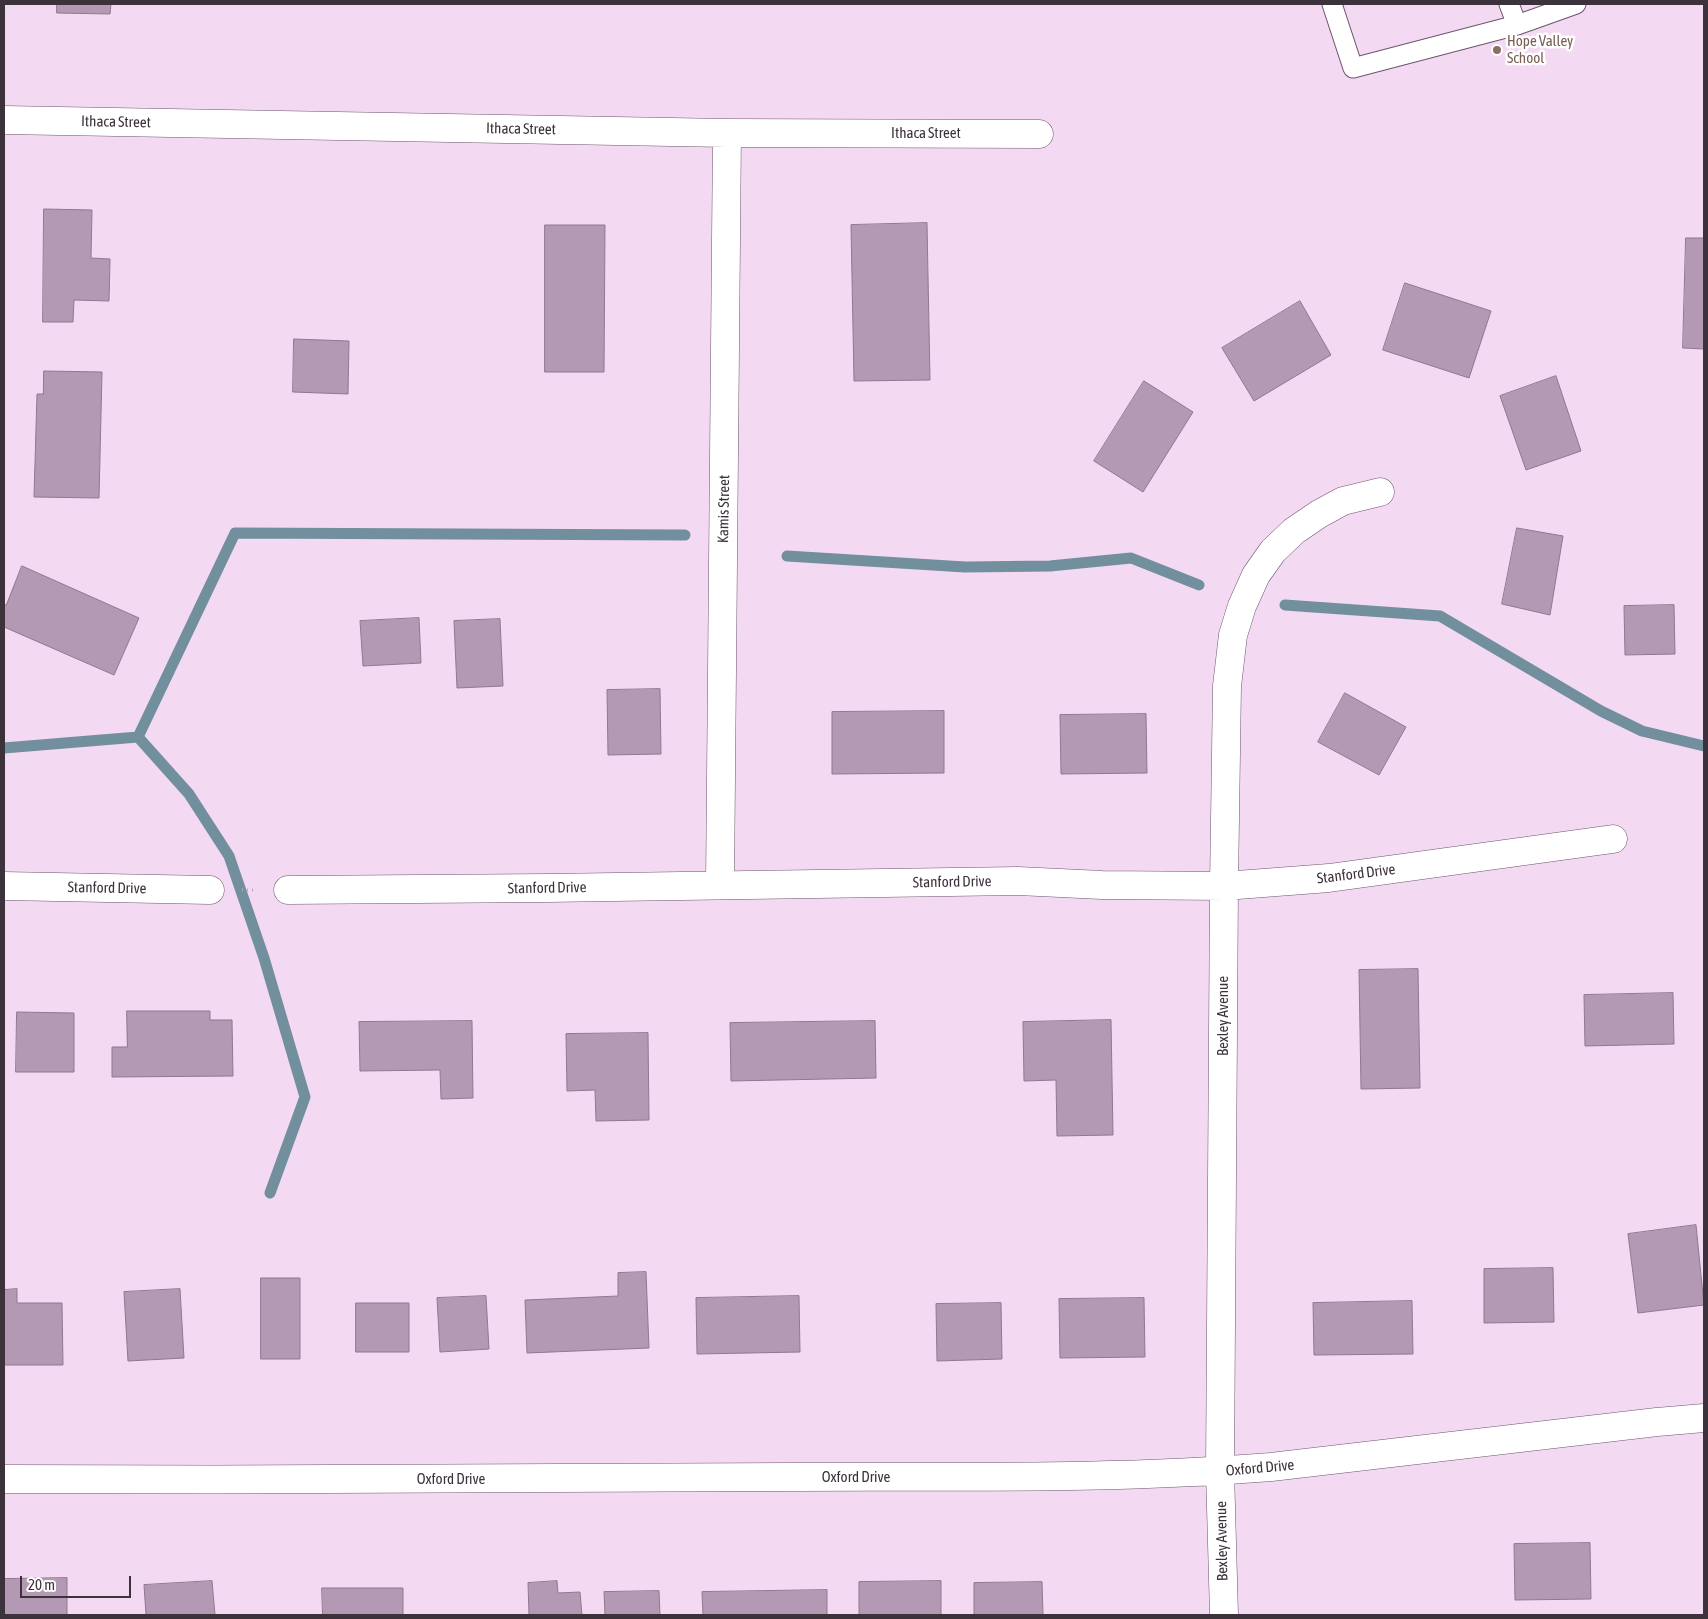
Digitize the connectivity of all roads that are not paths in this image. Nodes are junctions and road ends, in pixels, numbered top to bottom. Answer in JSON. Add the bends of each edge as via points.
{"nodes":[{"id":1,"x":1332,"y":4,"type":"edge"},
{"id":2,"x":1509,"y":4,"type":"edge"},
{"id":3,"x":1576,"y":4,"type":"edge"},
{"id":4,"x":1517,"y":25,"type":"junction"},
{"id":5,"x":4,"y":120,"type":"edge"},
{"id":6,"x":727,"y":133,"type":"junction"},
{"id":7,"x":1039,"y":134,"type":"dead end"},
{"id":8,"x":1380,"y":492,"type":"dead end"},
{"id":9,"x":1613,"y":839,"type":"dead end"},
{"id":10,"x":720,"y":885,"type":"junction"},
{"id":11,"x":4,"y":886,"type":"edge"},
{"id":12,"x":1224,"y":886,"type":"junction"},
{"id":13,"x":210,"y":890,"type":"road end"},
{"id":14,"x":288,"y":890,"type":"road end"},
{"id":15,"x":1704,"y":1418,"type":"edge"},
{"id":16,"x":1220,"y":1471,"type":"junction"},
{"id":17,"x":4,"y":1479,"type":"edge"},
{"id":18,"x":1224,"y":1615,"type":"edge"}],
"edges":[{"from":1,"to":4,"type":"lane","via":[[1353,68]]},
{"from":2,"to":4,"type":"lane"},
{"from":3,"to":4,"type":"lane"},
{"from":5,"to":6,"type":"street","name":"Ithaca Street"},
{"from":6,"to":7,"type":"street","name":"Ithaca Street"},
{"from":6,"to":10,"type":"street","name":"Kamis Street"},
{"from":8,"to":12,"type":"street","name":"Bexley Avenue","via":[[1343,502],[1294,531],[1261,567],[1242,606],[1233,635],[1227,686]]},
{"from":9,"to":12,"type":"street","name":"Stanford Drive","via":[[1330,878]]},
{"from":10,"to":12,"type":"street","name":"Stanford Drive","via":[[1018,881]]},
{"from":10,"to":14,"type":"street","name":"Stanford Drive"},
{"from":11,"to":13,"type":"street","name":"Stanford Drive"},
{"from":12,"to":16,"type":"street","name":"Bexley Avenue"},
{"from":15,"to":16,"type":"street","name":"Oxford Drive"},
{"from":16,"to":17,"type":"street","name":"Oxford Drive","via":[[566,1479]]},
{"from":16,"to":18,"type":"street","name":"Bexley Avenue"}]}
